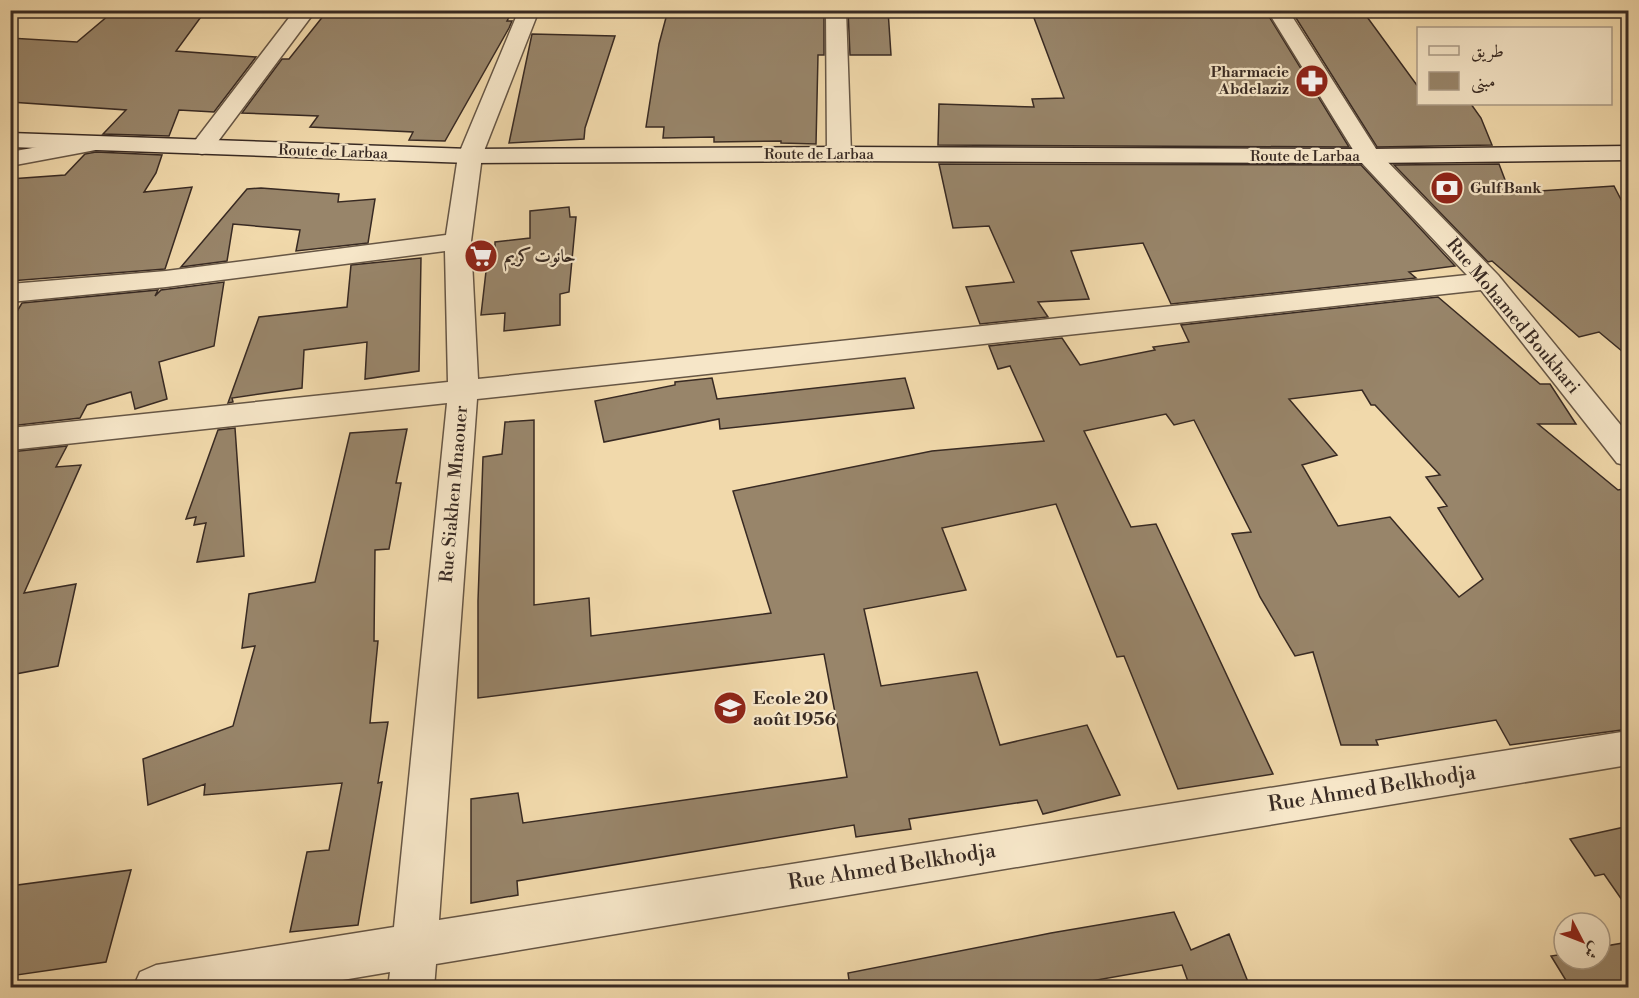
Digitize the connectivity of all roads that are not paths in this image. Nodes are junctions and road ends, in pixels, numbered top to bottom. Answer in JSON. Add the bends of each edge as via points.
{"nodes":[{"id":1,"x":306,"y":10,"type":"edge"},
{"id":2,"x":529,"y":10,"type":"edge"},
{"id":3,"x":836,"y":10,"type":"edge"},
{"id":4,"x":1277,"y":10,"type":"edge"},
{"id":5,"x":10,"y":140,"type":"edge"},
{"id":6,"x":93,"y":144,"type":"junction"},
{"id":7,"x":202,"y":147,"type":"junction"},
{"id":8,"x":1629,"y":153,"type":"edge"},
{"id":9,"x":839,"y":154,"type":"junction"},
{"id":10,"x":470,"y":156,"type":"junction"},
{"id":11,"x":1369,"y":156,"type":"junction"},
{"id":12,"x":10,"y":159,"type":"edge"},
{"id":13,"x":458,"y":241,"type":"junction"},
{"id":14,"x":1488,"y":281,"type":"junction"},
{"id":15,"x":10,"y":293,"type":"edge"},
{"id":16,"x":463,"y":390,"type":"junction"},
{"id":17,"x":10,"y":439,"type":"edge"},
{"id":18,"x":1629,"y":455,"type":"edge"},
{"id":19,"x":1629,"y":748,"type":"edge"},
{"id":20,"x":414,"y":945,"type":"junction"},
{"id":21,"x":156,"y":987,"type":"edge"},
{"id":22,"x":411,"y":987,"type":"edge"}],
"edges":[{"from":1,"to":7,"type":"street"},
{"from":2,"to":10,"type":"street","name":"Rue Siakhen Mnaouer"},
{"from":3,"to":9,"type":"street"},
{"from":4,"to":11,"type":"street","name":"Rue Mohamed Boukhari"},
{"from":5,"to":6,"type":"street","name":"Route de Larbaa"},
{"from":6,"to":7,"type":"street","name":"Route de Larbaa"},
{"from":6,"to":12,"type":"street"},
{"from":7,"to":10,"type":"street","name":"Route de Larbaa"},
{"from":8,"to":11,"type":"street","name":"Route de Larbaa"},
{"from":9,"to":10,"type":"street","name":"Route de Larbaa"},
{"from":9,"to":11,"type":"street","name":"Route de Larbaa"},
{"from":10,"to":13,"type":"street","name":"Rue Siakhen Mnaouer"},
{"from":11,"to":14,"type":"street","name":"Rue Mohamed Boukhari"},
{"from":13,"to":15,"type":"street","via":[[166,279]]},
{"from":13,"to":16,"type":"street","name":"Rue Siakhen Mnaouer"},
{"from":14,"to":16,"type":"street"},
{"from":14,"to":18,"type":"street","name":"Rue Mohamed Boukhari"},
{"from":16,"to":17,"type":"street"},
{"from":16,"to":20,"type":"street","name":"Rue Siakhen Mnaouer"},
{"from":19,"to":20,"type":"street","name":"Rue Ahmed Belkhodja"},
{"from":20,"to":21,"type":"street","name":"Rue Ahmed Belkhodja"},
{"from":20,"to":22,"type":"street","name":"Rue Siakhen Mnaouer"}]}
